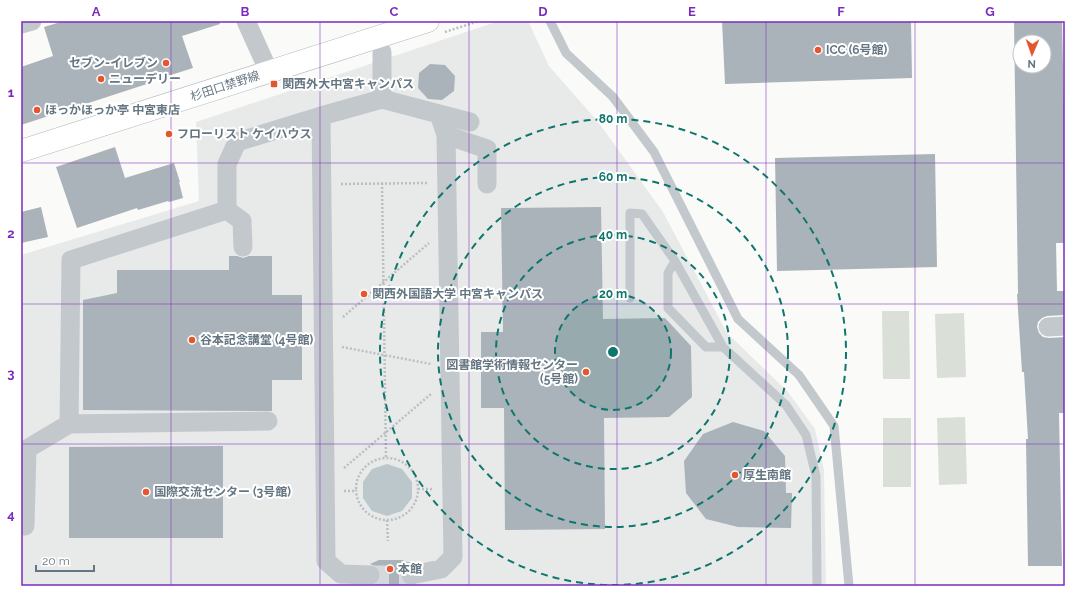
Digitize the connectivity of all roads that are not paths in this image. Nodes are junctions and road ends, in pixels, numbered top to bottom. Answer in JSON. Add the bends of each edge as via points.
{"nodes":[{"id":1,"x":246,"y":21,"type":"edge"},
{"id":2,"x":428,"y":21,"type":"edge"},
{"id":3,"x":550,"y":21,"type":"edge"},
{"id":4,"x":382,"y":52,"type":"dead end"},
{"id":5,"x":269,"y":72,"type":"junction"},
{"id":6,"x":382,"y":100,"type":"junction"},
{"id":7,"x":439,"y":114,"type":"junction"},
{"id":8,"x":322,"y":116,"type":"junction"},
{"id":9,"x":470,"y":122,"type":"dead end"},
{"id":10,"x":446,"y":135,"type":"junction"},
{"id":11,"x":21,"y":151,"type":"edge"},
{"id":12,"x":487,"y":184,"type":"dead end"},
{"id":13,"x":226,"y":210,"type":"junction"},
{"id":14,"x":243,"y":247,"type":"dead end"},
{"id":15,"x":675,"y":261,"type":"junction"},
{"id":16,"x":630,"y":298,"type":"dead end"},
{"id":17,"x":723,"y":347,"type":"junction"},
{"id":18,"x":268,"y":421,"type":"dead end"},
{"id":19,"x":69,"y":424,"type":"junction"},
{"id":20,"x":21,"y":526,"type":"edge"},
{"id":21,"x":370,"y":575,"type":"tunnel mouth"},
{"id":22,"x":411,"y":575,"type":"tunnel mouth"},
{"id":23,"x":817,"y":586,"type":"edge"},
{"id":24,"x":849,"y":586,"type":"edge"}],
"edges":[{"from":1,"to":5,"type":"street"},
{"from":2,"to":5,"type":"main road","name":"杉田口禁野線"},
{"from":3,"to":24,"type":"lane","via":[[566,53],[612,97],[654,152],[738,319],[799,375],[834,426]]},
{"from":4,"to":6,"type":"street"},
{"from":5,"to":11,"type":"main road","name":"杉田口禁野線"},
{"from":6,"to":7,"type":"street"},
{"from":6,"to":8,"type":"street"},
{"from":7,"to":9,"type":"street"},
{"from":7,"to":10,"type":"street"},
{"from":8,"to":13,"type":"street","via":[[237,142],[227,164]]},
{"from":8,"to":21,"type":"street","via":[[326,561],[341,574]]},
{"from":10,"to":12,"type":"street","via":[[487,149]]},
{"from":10,"to":22,"type":"street","via":[[453,557],[441,569]]},
{"from":13,"to":14,"type":"street","via":[[242,221]]},
{"from":13,"to":19,"type":"street","via":[[71,260]]},
{"from":15,"to":16,"type":"lane","via":[[642,214],[630,213]]},
{"from":15,"to":17,"type":"lane"},
{"from":15,"to":17,"type":"lane","via":[[668,273],[668,308],[706,347]]},
{"from":17,"to":23,"type":"lane","via":[[786,404],[806,435],[816,476]]},
{"from":18,"to":19,"type":"street"},
{"from":19,"to":20,"type":"street","via":[[27,449],[25,526]]}]}
